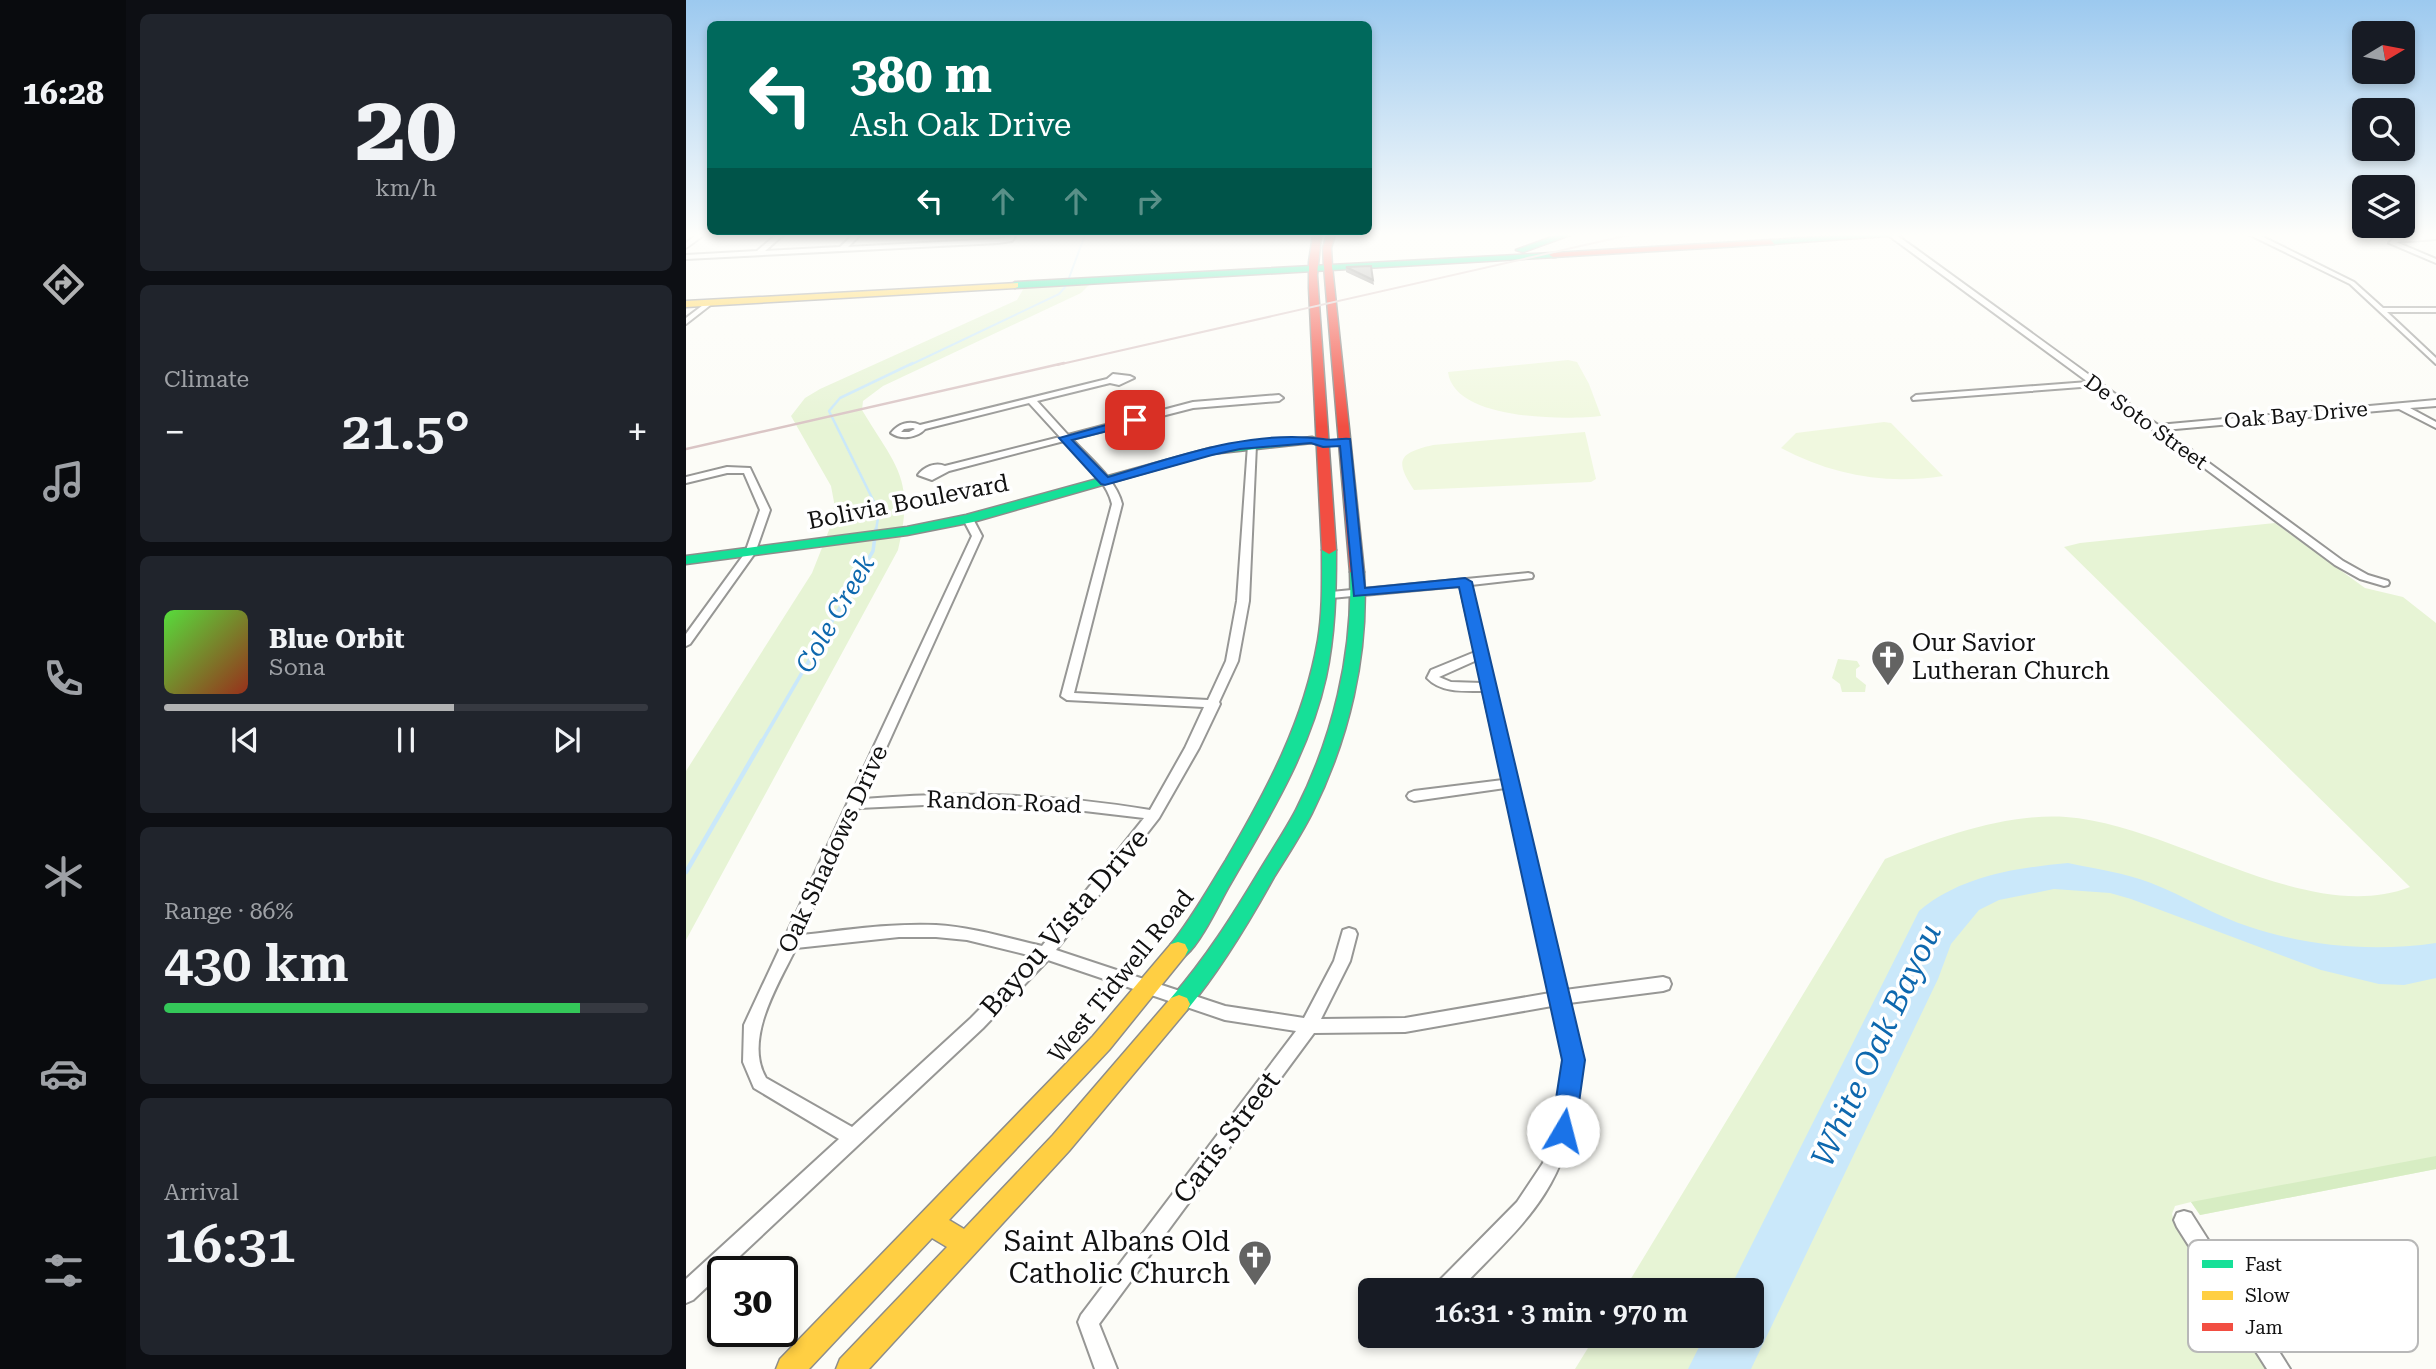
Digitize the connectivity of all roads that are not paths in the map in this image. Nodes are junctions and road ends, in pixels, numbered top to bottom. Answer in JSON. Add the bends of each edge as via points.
{"nodes":[{"id":1,"x":732,"y":299,"type":"edge"},
{"id":2,"x":1314,"y":299,"type":"edge"},
{"id":3,"x":1331,"y":299,"type":"edge"},
{"id":4,"x":1980,"y":299,"type":"edge"},
{"id":5,"x":2368,"y":299,"type":"edge"},
{"id":6,"x":712,"y":300,"type":"junction"},
{"id":7,"x":686,"y":302,"type":"edge"},
{"id":8,"x":2380,"y":310,"type":"junction"},
{"id":9,"x":2436,"y":310,"type":"edge"},
{"id":10,"x":686,"y":322,"type":"edge"},
{"id":11,"x":1336,"y":338,"type":"junction"},
{"id":12,"x":1318,"y":339,"type":"junction"},
{"id":13,"x":2436,"y":362,"type":"edge"},
{"id":14,"x":1340,"y":380,"type":"junction"},
{"id":15,"x":1110,"y":382,"type":"dead end"},
{"id":16,"x":1320,"y":382,"type":"junction"},
{"id":17,"x":2094,"y":384,"type":"junction"},
{"id":18,"x":1279,"y":398,"type":"dead end"},
{"id":19,"x":1916,"y":398,"type":"dead end"},
{"id":20,"x":1031,"y":400,"type":"junction"},
{"id":21,"x":2436,"y":403,"type":"edge"},
{"id":22,"x":2402,"y":406,"type":"junction"},
{"id":23,"x":2436,"y":425,"type":"edge"},
{"id":24,"x":921,"y":427,"type":"dead end"},
{"id":25,"x":2156,"y":428,"type":"junction"},
{"id":26,"x":1064,"y":438,"type":"junction"},
{"id":27,"x":1346,"y":442,"type":"junction"},
{"id":28,"x":1323,"y":443,"type":"junction"},
{"id":29,"x":1252,"y":449,"type":"junction"},
{"id":30,"x":945,"y":469,"type":"dead end"},
{"id":31,"x":686,"y":480,"type":"edge"},
{"id":32,"x":1105,"y":481,"type":"junction"},
{"id":33,"x":968,"y":519,"type":"junction"},
{"id":34,"x":1353,"y":519,"type":"junction"},
{"id":35,"x":1328,"y":520,"type":"junction"},
{"id":36,"x":750,"y":553,"type":"junction"},
{"id":37,"x":686,"y":561,"type":"edge"},
{"id":38,"x":1528,"y":576,"type":"dead end"},
{"id":39,"x":1465,"y":582,"type":"junction"},
{"id":40,"x":2384,"y":583,"type":"dead end"},
{"id":41,"x":1359,"y":593,"type":"junction"},
{"id":42,"x":1331,"y":595,"type":"junction"},
{"id":43,"x":686,"y":642,"type":"edge"},
{"id":44,"x":1481,"y":654,"type":"junction"},
{"id":45,"x":1489,"y":687,"type":"junction"},
{"id":46,"x":1214,"y":704,"type":"junction"},
{"id":47,"x":1302,"y":735,"type":"junction"},
{"id":48,"x":1333,"y":736,"type":"junction"},
{"id":49,"x":1511,"y":783,"type":"junction"},
{"id":50,"x":1414,"y":796,"type":"dead end"},
{"id":51,"x":854,"y":804,"type":"junction"},
{"id":52,"x":1154,"y":815,"type":"junction"},
{"id":53,"x":1349,"y":934,"type":"dead end"},
{"id":54,"x":790,"y":942,"type":"junction"},
{"id":55,"x":1045,"y":954,"type":"junction"},
{"id":56,"x":1663,"y":984,"type":"dead end"},
{"id":57,"x":1148,"y":986,"type":"junction"},
{"id":58,"x":1559,"y":998,"type":"junction"},
{"id":59,"x":1184,"y":999,"type":"junction"},
{"id":60,"x":1309,"y":1026,"type":"junction"},
{"id":61,"x":854,"y":1138,"type":"junction"},
{"id":62,"x":2184,"y":1220,"type":"dead end"},
{"id":63,"x":931,"y":1222,"type":"junction"},
{"id":64,"x":2197,"y":1240,"type":"edge"},
{"id":65,"x":964,"y":1244,"type":"junction"},
{"id":66,"x":1456,"y":1278,"type":"edge"},
{"id":67,"x":686,"y":1293,"type":"edge"},
{"id":68,"x":2268,"y":1352,"type":"edge"},
{"id":69,"x":790,"y":1369,"type":"edge"},
{"id":70,"x":850,"y":1369,"type":"edge"},
{"id":71,"x":1106,"y":1369,"type":"edge"},
{"id":72,"x":2279,"y":1369,"type":"edge"}],
"edges":[{"from":1,"to":6,"type":"main road"},
{"from":2,"to":12,"type":"main road","name":"West Tidwell Road"},
{"from":3,"to":11,"type":"main road"},
{"from":4,"to":17,"type":"street","name":"De Soto Street"},
{"from":5,"to":8,"type":"street"},
{"from":6,"to":7,"type":"main road"},
{"from":6,"to":10,"type":"street"},
{"from":8,"to":9,"type":"street"},
{"from":8,"to":13,"type":"street"},
{"from":11,"to":12,"type":"main road"},
{"from":11,"to":14,"type":"main road"},
{"from":12,"to":16,"type":"main road","name":"West Tidwell Road"},
{"from":14,"to":16,"type":"main road"},
{"from":14,"to":27,"type":"main road"},
{"from":15,"to":20,"type":"street"},
{"from":16,"to":28,"type":"main road","name":"West Tidwell Road"},
{"from":17,"to":19,"type":"street"},
{"from":17,"to":25,"type":"street","name":"De Soto Street"},
{"from":18,"to":26,"type":"street","via":[[1193,405]]},
{"from":20,"to":24,"type":"street"},
{"from":20,"to":26,"type":"street"},
{"from":21,"to":22,"type":"street","name":"Oak Bay Drive"},
{"from":22,"to":23,"type":"street"},
{"from":22,"to":25,"type":"street","name":"Oak Bay Drive"},
{"from":25,"to":40,"type":"street","name":"De Soto Street","via":[[2349,569]]},
{"from":26,"to":30,"type":"street"},
{"from":26,"to":32,"type":"street"},
{"from":27,"to":28,"type":"main road","name":"Bolivia Boulevard"},
{"from":27,"to":34,"type":"main road"},
{"from":28,"to":29,"type":"main road","name":"Bolivia Boulevard","via":[[1311,449]]},
{"from":28,"to":35,"type":"main road","name":"West Tidwell Road"},
{"from":29,"to":32,"type":"main road","name":"Bolivia Boulevard"},
{"from":29,"to":46,"type":"street","name":"Bayou Vista Drive","via":[[1239,628],[1232,661]]},
{"from":31,"to":36,"type":"street","via":[[747,470],[765,510]]},
{"from":32,"to":33,"type":"main road","name":"Bolivia Boulevard"},
{"from":32,"to":46,"type":"street","via":[[1115,495],[1117,514],[1067,695]]},
{"from":33,"to":36,"type":"main road","name":"Bolivia Boulevard"},
{"from":33,"to":51,"type":"street","name":"Oak Shadows Drive","via":[[977,536]]},
{"from":34,"to":35,"type":"main road"},
{"from":34,"to":41,"type":"main road"},
{"from":35,"to":42,"type":"main road","name":"West Tidwell Road"},
{"from":36,"to":37,"type":"main road","name":"Bolivia Boulevard"},
{"from":36,"to":43,"type":"street"},
{"from":38,"to":39,"type":"street"},
{"from":39,"to":41,"type":"street"},
{"from":39,"to":44,"type":"street"},
{"from":41,"to":42,"type":"street"},
{"from":41,"to":48,"type":"main road","via":[[1356,655]]},
{"from":42,"to":47,"type":"main road","name":"West Tidwell Road","via":[[1325,655]]},
{"from":44,"to":45,"type":"street"},
{"from":44,"to":45,"type":"street","via":[[1443,668],[1433,678],[1445,685]]},
{"from":45,"to":49,"type":"street"},
{"from":46,"to":52,"type":"street","name":"Bayou Vista Drive"},
{"from":47,"to":48,"type":"main road"},
{"from":47,"to":57,"type":"main road","name":"West Tidwell Road","via":[[1273,799],[1212,902]]},
{"from":48,"to":59,"type":"main road","via":[[1307,805],[1233,933]]},
{"from":49,"to":50,"type":"street"},
{"from":49,"to":58,"type":"street"},
{"from":51,"to":52,"type":"street","name":"Randon Road","via":[[970,797],[1101,806]]},
{"from":51,"to":54,"type":"street","name":"Oak Shadows Drive"},
{"from":52,"to":55,"type":"street","name":"Bayou Vista Drive"},
{"from":53,"to":60,"type":"street","name":"Caris Street","via":[[1342,961]]},
{"from":54,"to":55,"type":"street","via":[[936,930],[999,940]]},
{"from":54,"to":61,"type":"street","name":"Oak Shadows Drive","via":[[752,1025],[752,1071],[760,1083]]},
{"from":55,"to":57,"type":"street"},
{"from":55,"to":61,"type":"street","name":"Bayou Vista Drive"},
{"from":56,"to":58,"type":"street"},
{"from":57,"to":59,"type":"street"},
{"from":57,"to":63,"type":"main road","name":"West Tidwell Road","via":[[1101,1043]]},
{"from":58,"to":60,"type":"street","via":[[1405,1024]]},
{"from":58,"to":66,"type":"street","via":[[1573,1060],[1563,1131],[1544,1181]]},
{"from":59,"to":60,"type":"street","via":[[1225,1013]]},
{"from":59,"to":65,"type":"main road","via":[[1061,1143]]},
{"from":60,"to":71,"type":"street","name":"Caris Street","via":[[1087,1322]]},
{"from":61,"to":67,"type":"street","name":"Bayou Vista Drive"},
{"from":62,"to":64,"type":"street"},
{"from":63,"to":65,"type":"main road"},
{"from":63,"to":69,"type":"main road","name":"West Tidwell Road"},
{"from":65,"to":70,"type":"main road"},
{"from":68,"to":72,"type":"street"}]}
